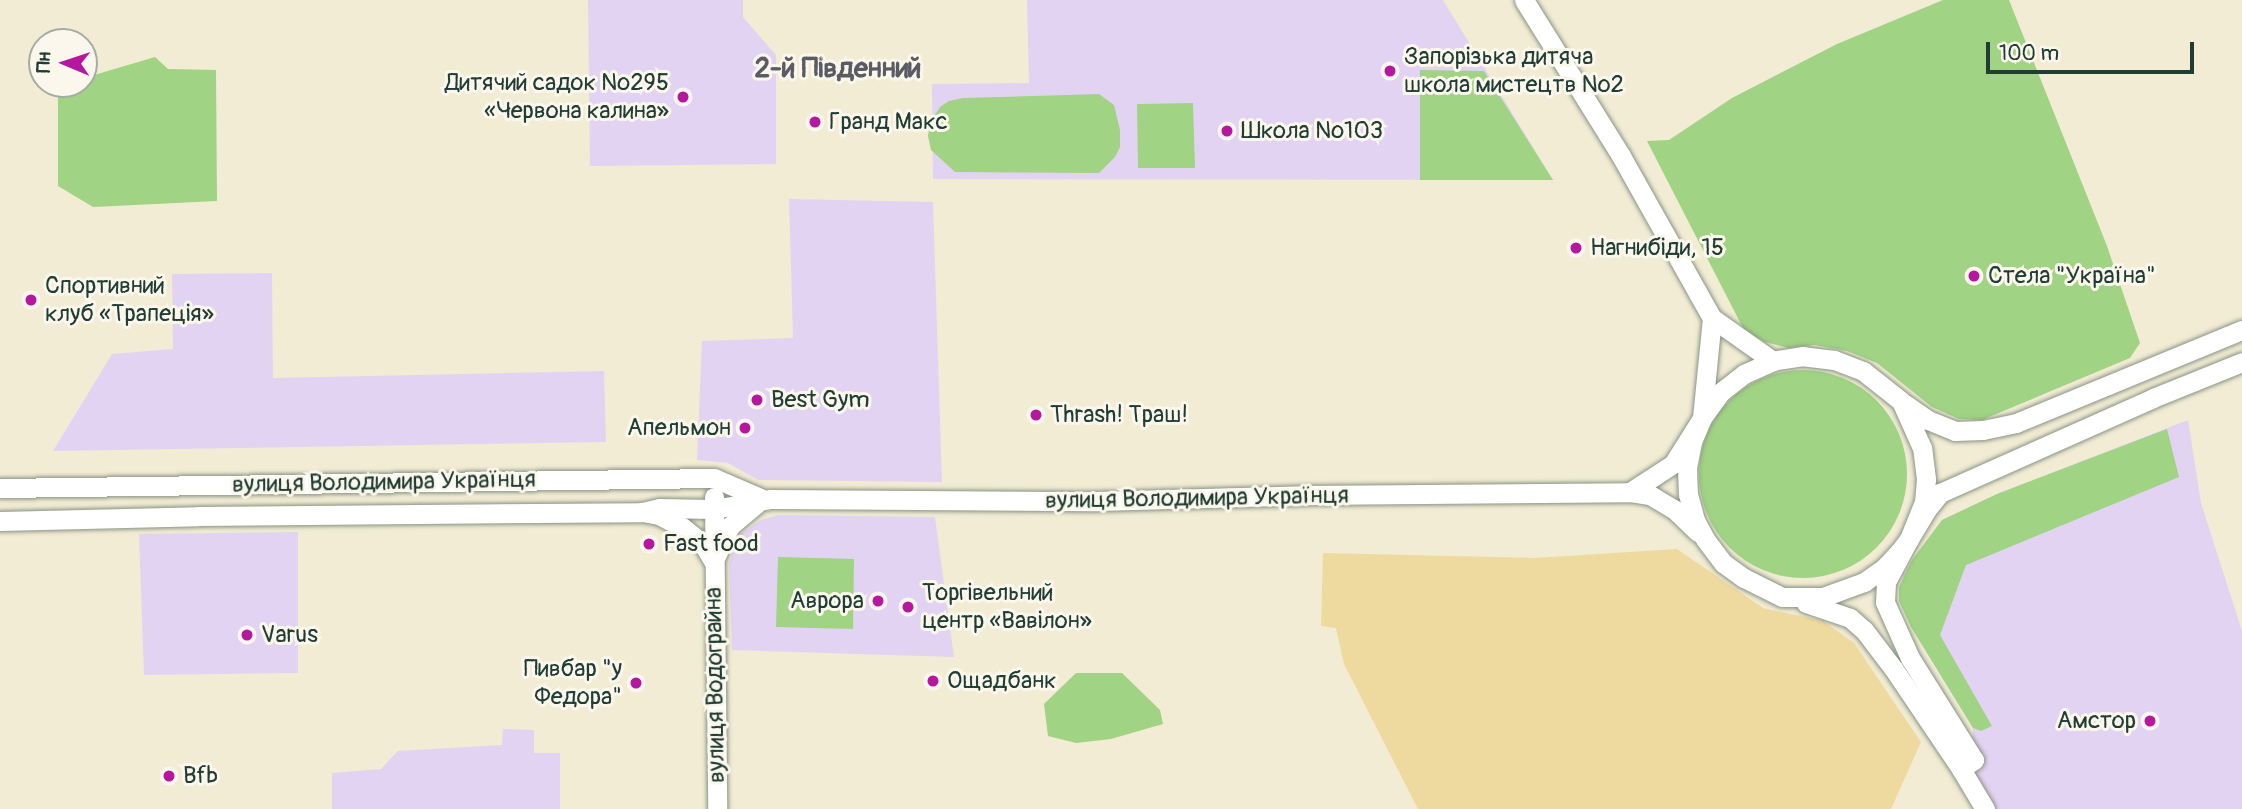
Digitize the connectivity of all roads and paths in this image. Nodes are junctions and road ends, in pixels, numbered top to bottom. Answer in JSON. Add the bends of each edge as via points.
{"nodes":[{"id":1,"x":1524,"y":0,"type":"edge"},
{"id":2,"x":1713,"y":318,"type":"junction"},
{"id":3,"x":2242,"y":330,"type":"edge"},
{"id":4,"x":1773,"y":361,"type":"junction"},
{"id":5,"x":2242,"y":362,"type":"edge"},
{"id":6,"x":1901,"y":401,"type":"junction"},
{"id":7,"x":1702,"y":418,"type":"junction"},
{"id":8,"x":714,"y":478,"type":"junction"},
{"id":9,"x":0,"y":488,"type":"edge"},
{"id":10,"x":1630,"y":492,"type":"junction"},
{"id":11,"x":763,"y":499,"type":"junction"},
{"id":12,"x":713,"y":509,"type":"junction"},
{"id":13,"x":642,"y":512,"type":"junction"},
{"id":14,"x":0,"y":521,"type":"edge"},
{"id":15,"x":1705,"y":539,"type":"junction"},
{"id":16,"x":1909,"y":539,"type":"junction"},
{"id":17,"x":713,"y":562,"type":"junction"},
{"id":18,"x":1795,"y":599,"type":"junction"},
{"id":19,"x":1967,"y":765,"type":"junction"},
{"id":20,"x":717,"y":809,"type":"edge"},
{"id":21,"x":1985,"y":809,"type":"edge"}],
"edges":[{"from":1,"to":2,"type":"street","via":[[1621,156]]},
{"from":2,"to":4,"type":"street"},
{"from":2,"to":7,"type":"street"},
{"from":3,"to":6,"type":"street","name":"вулиця Володимира Українця","via":[[2016,423],[1983,430],[1955,431]]},
{"from":4,"to":6,"type":"street","name":"вулиця Володимира Українця","via":[[1803,356],[1834,360],[1863,371]]},
{"from":4,"to":7,"type":"street","name":"вулиця Володимира Українця","via":[[1744,374],[1720,393]]},
{"from":5,"to":16,"type":"street","name":"вулиця Володимира Українця","via":[[1940,493]]},
{"from":6,"to":16,"type":"street","name":"вулиця Володимира Українця","via":[[1922,448],[1926,479],[1924,502]]},
{"from":7,"to":10,"type":"street","name":"вулиця Володимира Українця","via":[[1674,464]]},
{"from":7,"to":15,"type":"street","name":"вулиця Володимира Українця","via":[[1687,468],[1688,494]]},
{"from":8,"to":9,"type":"street","name":"вулиця Володимира Українця"},
{"from":8,"to":11,"type":"street","name":"вулиця Володимира Українця"},
{"from":8,"to":12,"type":"street","name":"вулиця Водограйна"},
{"from":10,"to":11,"type":"street","name":"вулиця Володимира Українця","via":[[1097,501]]},
{"from":10,"to":15,"type":"street","name":"вулиця Володимира Українця","via":[[1650,495],[1675,510]]},
{"from":11,"to":12,"type":"street","name":"вулиця Володимира Українця"},
{"from":11,"to":17,"type":"street","via":[[730,526]]},
{"from":12,"to":13,"type":"street","name":"вулиця Володимира Українця"},
{"from":12,"to":17,"type":"street","name":"вулиця Водограйна"},
{"from":13,"to":14,"type":"street","name":"вулиця Володимира Українця"},
{"from":13,"to":17,"type":"street","via":[[681,527],[703,544]]},
{"from":15,"to":18,"type":"street","name":"вулиця Володимира Українця","via":[[1723,563],[1744,579]]},
{"from":16,"to":18,"type":"street","name":"вулиця Володимира Українця","via":[[1884,568],[1864,582],[1823,597]]},
{"from":16,"to":19,"type":"street","via":[[1886,582],[1885,602]]},
{"from":17,"to":20,"type":"street","name":"вулиця Водограйна"},
{"from":18,"to":19,"type":"street","via":[[1850,618],[1864,630]]},
{"from":19,"to":21,"type":"street"}]}
